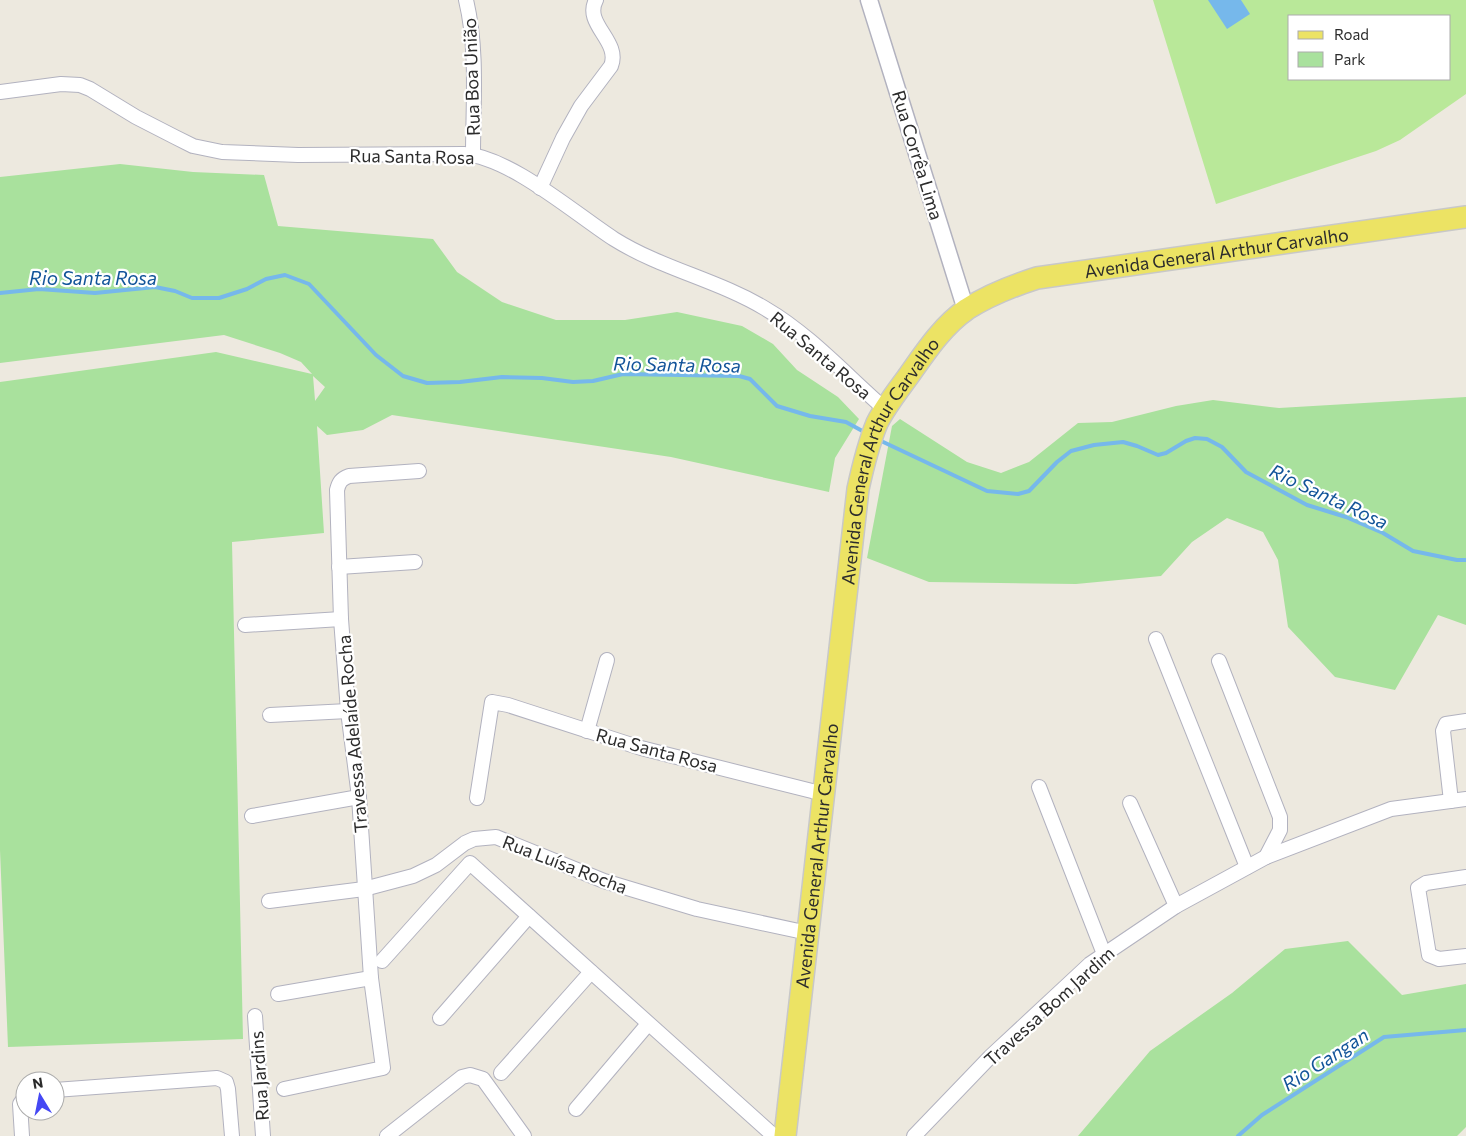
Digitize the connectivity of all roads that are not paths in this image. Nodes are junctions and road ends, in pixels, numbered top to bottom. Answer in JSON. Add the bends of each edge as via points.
{"nodes":[{"id":1,"x":466,"y":0,"type":"edge"},
{"id":2,"x":596,"y":0,"type":"edge"},
{"id":3,"x":869,"y":0,"type":"edge"},
{"id":4,"x":0,"y":92,"type":"edge"},
{"id":5,"x":473,"y":155,"type":"junction"},
{"id":6,"x":540,"y":188,"type":"junction"},
{"id":7,"x":1466,"y":217,"type":"edge"},
{"id":8,"x":966,"y":310,"type":"junction"},
{"id":9,"x":881,"y":416,"type":"junction"},
{"id":10,"x":419,"y":470,"type":"dead end"},
{"id":11,"x":415,"y":562,"type":"dead end"},
{"id":12,"x":339,"y":567,"type":"junction"},
{"id":13,"x":341,"y":619,"type":"junction"},
{"id":14,"x":245,"y":625,"type":"dead end"},
{"id":15,"x":1156,"y":639,"type":"dead end"},
{"id":16,"x":607,"y":660,"type":"dead end"},
{"id":17,"x":1219,"y":661,"type":"dead end"},
{"id":18,"x":348,"y":711,"type":"junction"},
{"id":19,"x":270,"y":715,"type":"dead end"},
{"id":20,"x":1466,"y":721,"type":"edge"},
{"id":21,"x":587,"y":731,"type":"junction"},
{"id":22,"x":1039,"y":788,"type":"dead end"},
{"id":23,"x":824,"y":794,"type":"junction"},
{"id":24,"x":359,"y":797,"type":"junction"},
{"id":25,"x":477,"y":798,"type":"dead end"},
{"id":26,"x":1466,"y":799,"type":"edge"},
{"id":27,"x":1451,"y":801,"type":"junction"},
{"id":28,"x":1130,"y":804,"type":"dead end"},
{"id":29,"x":252,"y":816,"type":"dead end"},
{"id":30,"x":1266,"y":857,"type":"junction"},
{"id":31,"x":1247,"y":867,"type":"junction"},
{"id":32,"x":1466,"y":877,"type":"edge"},
{"id":33,"x":364,"y":889,"type":"junction"},
{"id":34,"x":269,"y":901,"type":"dead end"},
{"id":35,"x":1176,"y":906,"type":"junction"},
{"id":36,"x":529,"y":916,"type":"junction"},
{"id":37,"x":808,"y":933,"type":"junction"},
{"id":38,"x":1104,"y":954,"type":"junction"},
{"id":39,"x":1466,"y":956,"type":"edge"},
{"id":40,"x":382,"y":961,"type":"dead end"},
{"id":41,"x":591,"y":972,"type":"junction"},
{"id":42,"x":371,"y":978,"type":"junction"},
{"id":43,"x":278,"y":994,"type":"dead end"},
{"id":44,"x":255,"y":1016,"type":"dead end"},
{"id":45,"x":440,"y":1018,"type":"dead end"},
{"id":46,"x":648,"y":1024,"type":"junction"},
{"id":47,"x":501,"y":1073,"type":"dead end"},
{"id":48,"x":65,"y":1089,"type":"edge"},
{"id":49,"x":284,"y":1089,"type":"dead end"},
{"id":50,"x":576,"y":1109,"type":"dead end"},
{"id":51,"x":21,"y":1121,"type":"edge"},
{"id":52,"x":22,"y":1136,"type":"edge"},
{"id":53,"x":232,"y":1136,"type":"edge"},
{"id":54,"x":263,"y":1136,"type":"edge"},
{"id":55,"x":387,"y":1136,"type":"edge"},
{"id":56,"x":524,"y":1136,"type":"edge"},
{"id":57,"x":774,"y":1136,"type":"edge"},
{"id":58,"x":785,"y":1136,"type":"edge"},
{"id":59,"x":914,"y":1136,"type":"edge"}],
"edges":[{"from":1,"to":5,"type":"street","name":"Rua Boa União","via":[[472,33]]},
{"from":2,"to":6,"type":"street","via":[[592,13],[612,48],[613,60],[581,106]]},
{"from":3,"to":8,"type":"street","name":"Rua Corrêa Lima"},
{"from":4,"to":5,"type":"street","name":"Rua Santa Rosa","via":[[61,84],[80,85],[193,146],[222,152]]},
{"from":5,"to":6,"type":"street","name":"Rua Santa Rosa","via":[[508,168]]},
{"from":6,"to":9,"type":"street","name":"Rua Santa Rosa","via":[[631,249],[767,309],[810,341]]},
{"from":7,"to":8,"type":"main road","name":"Avenida General Arthur Carvalho","via":[[1037,278],[990,295]]},
{"from":8,"to":9,"type":"main road","name":"Avenida General Arthur Carvalho","via":[[944,330]]},
{"from":9,"to":23,"type":"main road","name":"Avenida General Arthur Carvalho","via":[[866,453],[858,489]]},
{"from":10,"to":12,"type":"street","name":"Travessa Adelaíde Rocha","via":[[356,474],[339,482]]},
{"from":11,"to":12,"type":"street"},
{"from":12,"to":13,"type":"street","name":"Travessa Adelaíde Rocha"},
{"from":13,"to":14,"type":"street"},
{"from":13,"to":18,"type":"street","name":"Travessa Adelaíde Rocha"},
{"from":15,"to":31,"type":"street"},
{"from":16,"to":21,"type":"street"},
{"from":17,"to":30,"type":"street","via":[[1280,816],[1280,830]]},
{"from":18,"to":19,"type":"street"},
{"from":18,"to":24,"type":"street","name":"Travessa Adelaíde Rocha"},
{"from":20,"to":27,"type":"street","via":[[1446,724],[1443,731]]},
{"from":21,"to":23,"type":"street","name":"Rua Santa Rosa"},
{"from":21,"to":25,"type":"street","name":"Rua Santa Rosa","via":[[492,702]]},
{"from":22,"to":38,"type":"street"},
{"from":23,"to":37,"type":"main road","name":"Avenida General Arthur Carvalho"},
{"from":24,"to":29,"type":"street"},
{"from":24,"to":33,"type":"street","name":"Travessa Adelaíde Rocha"},
{"from":26,"to":27,"type":"street","name":"Travessa Bom Jardim"},
{"from":27,"to":30,"type":"street","name":"Travessa Bom Jardim","via":[[1391,809]]},
{"from":28,"to":35,"type":"street"},
{"from":30,"to":31,"type":"street","name":"Travessa Bom Jardim"},
{"from":31,"to":35,"type":"street","name":"Travessa Bom Jardim"},
{"from":32,"to":39,"type":"street","via":[[1426,882],[1418,888],[1429,954],[1439,960]]},
{"from":33,"to":34,"type":"street","name":"Rua Luísa Rocha"},
{"from":33,"to":37,"type":"street","name":"Rua Luísa Rocha","via":[[426,871],[474,839],[496,837],[604,881],[697,910]]},
{"from":33,"to":42,"type":"street","name":"Travessa Adelaíde Rocha"},
{"from":35,"to":38,"type":"street","name":"Travessa Bom Jardim"},
{"from":36,"to":40,"type":"street","via":[[470,863]]},
{"from":36,"to":41,"type":"street"},
{"from":36,"to":45,"type":"street"},
{"from":37,"to":58,"type":"main road","name":"Avenida General Arthur Carvalho"},
{"from":38,"to":59,"type":"street","name":"Travessa Bom Jardim","via":[[990,1057]]},
{"from":41,"to":46,"type":"street"},
{"from":41,"to":47,"type":"street"},
{"from":42,"to":43,"type":"street"},
{"from":42,"to":49,"type":"street","name":"Travessa Adelaíde Rocha","via":[[383,1068]]},
{"from":44,"to":54,"type":"street","name":"Rua Jardins"},
{"from":46,"to":50,"type":"street"},
{"from":46,"to":57,"type":"street"},
{"from":48,"to":53,"type":"street","via":[[217,1078],[226,1082],[228,1089]]},
{"from":51,"to":52,"type":"street"},
{"from":55,"to":56,"type":"street","via":[[462,1077],[470,1075],[483,1079]]}]}
